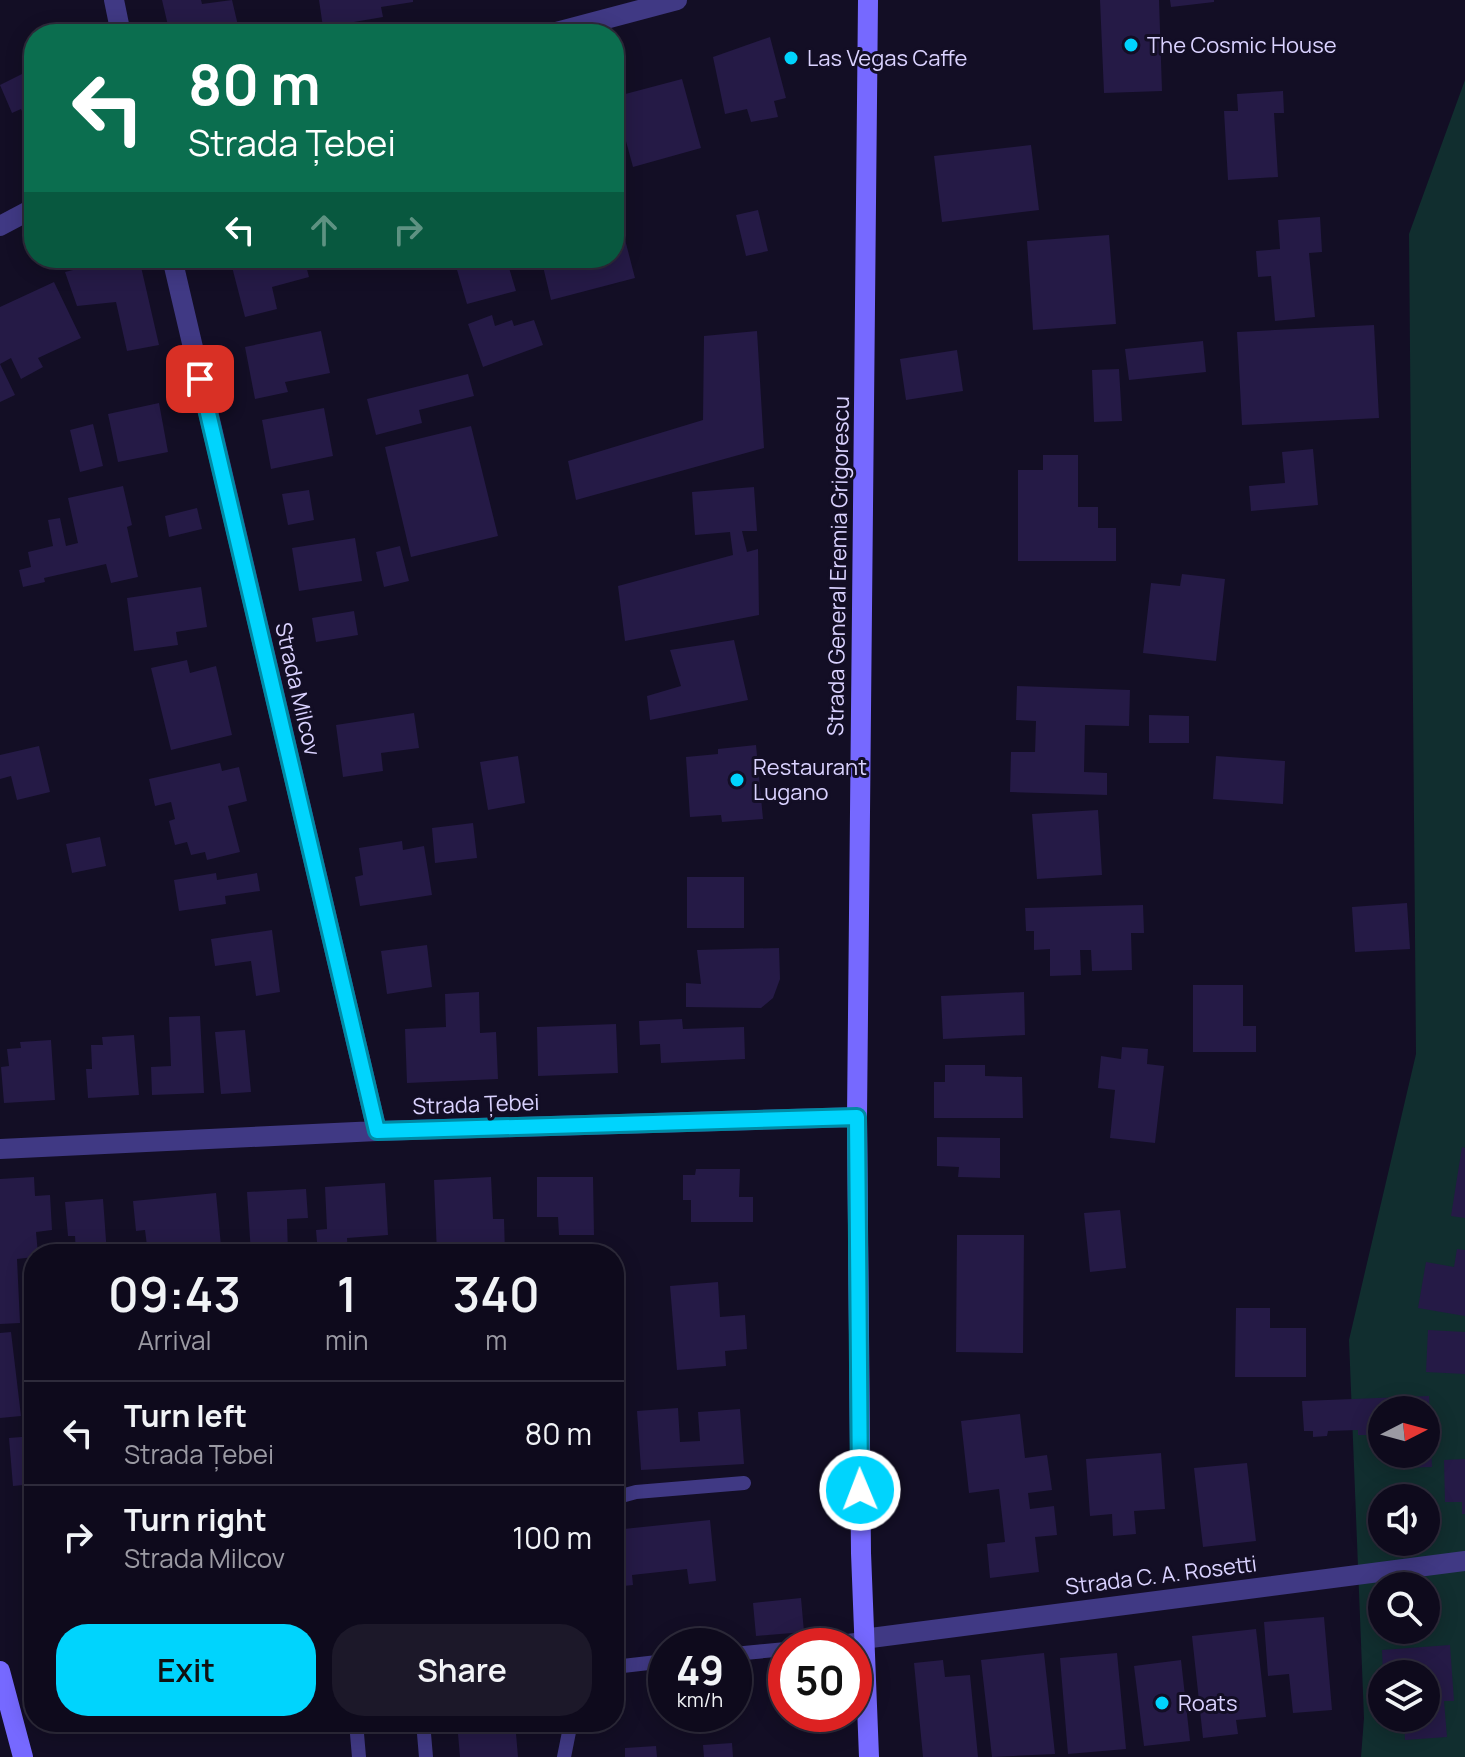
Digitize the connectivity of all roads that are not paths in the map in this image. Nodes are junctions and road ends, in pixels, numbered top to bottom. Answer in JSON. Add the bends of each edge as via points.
{"nodes":[{"id":1,"x":114,"y":0,"type":"edge"},
{"id":2,"x":677,"y":0,"type":"edge"},
{"id":3,"x":868,"y":0,"type":"edge"},
{"id":4,"x":119,"y":24,"type":"edge"},
{"id":5,"x":587,"y":24,"type":"edge"},
{"id":6,"x":24,"y":213,"type":"edge"},
{"id":7,"x":0,"y":226,"type":"edge"},
{"id":8,"x":174,"y":268,"type":"edge"},
{"id":9,"x":857,"y":1117,"type":"junction"},
{"id":10,"x":377,"y":1131,"type":"junction"},
{"id":11,"x":0,"y":1149,"type":"edge"},
{"id":12,"x":744,"y":1483,"type":"dead end"},
{"id":13,"x":624,"y":1495,"type":"edge"},
{"id":14,"x":1465,"y":1561,"type":"edge"},
{"id":15,"x":863,"y":1628,"type":"edge"},
{"id":16,"x":872,"y":1638,"type":"edge"},
{"id":17,"x":648,"y":1663,"type":"edge"},
{"id":18,"x":624,"y":1666,"type":"edge"},
{"id":19,"x":0,"y":1671,"type":"edge"},
{"id":20,"x":357,"y":1732,"type":"edge"},
{"id":21,"x":424,"y":1732,"type":"edge"},
{"id":22,"x":569,"y":1732,"type":"edge"},
{"id":23,"x":868,"y":1732,"type":"edge"},
{"id":24,"x":23,"y":1757,"type":"edge"},
{"id":25,"x":359,"y":1757,"type":"edge"},
{"id":26,"x":426,"y":1757,"type":"edge"},
{"id":27,"x":564,"y":1757,"type":"edge"},
{"id":28,"x":869,"y":1757,"type":"edge"}],
"edges":[{"from":1,"to":4,"type":"street"},
{"from":2,"to":5,"type":"street"},
{"from":3,"to":9,"type":"main road","name":"Strada General Eremia Grigorescu"},
{"from":6,"to":7,"type":"street"},
{"from":8,"to":10,"type":"street","name":"Strada Milcov"},
{"from":9,"to":10,"type":"street","name":"Strada Țebei"},
{"from":9,"to":15,"type":"main road","name":"Strada General Eremia Grigorescu"},
{"from":10,"to":11,"type":"street","name":"Strada Țebei"},
{"from":12,"to":13,"type":"lane"},
{"from":14,"to":16,"type":"street","name":"Strada C. A. Rosetti"},
{"from":17,"to":18,"type":"lane"},
{"from":19,"to":24,"type":"main road"},
{"from":20,"to":25,"type":"lane"},
{"from":21,"to":26,"type":"lane"},
{"from":22,"to":27,"type":"lane"},
{"from":23,"to":28,"type":"main road","name":"Strada General Eremia Grigorescu"}]}
